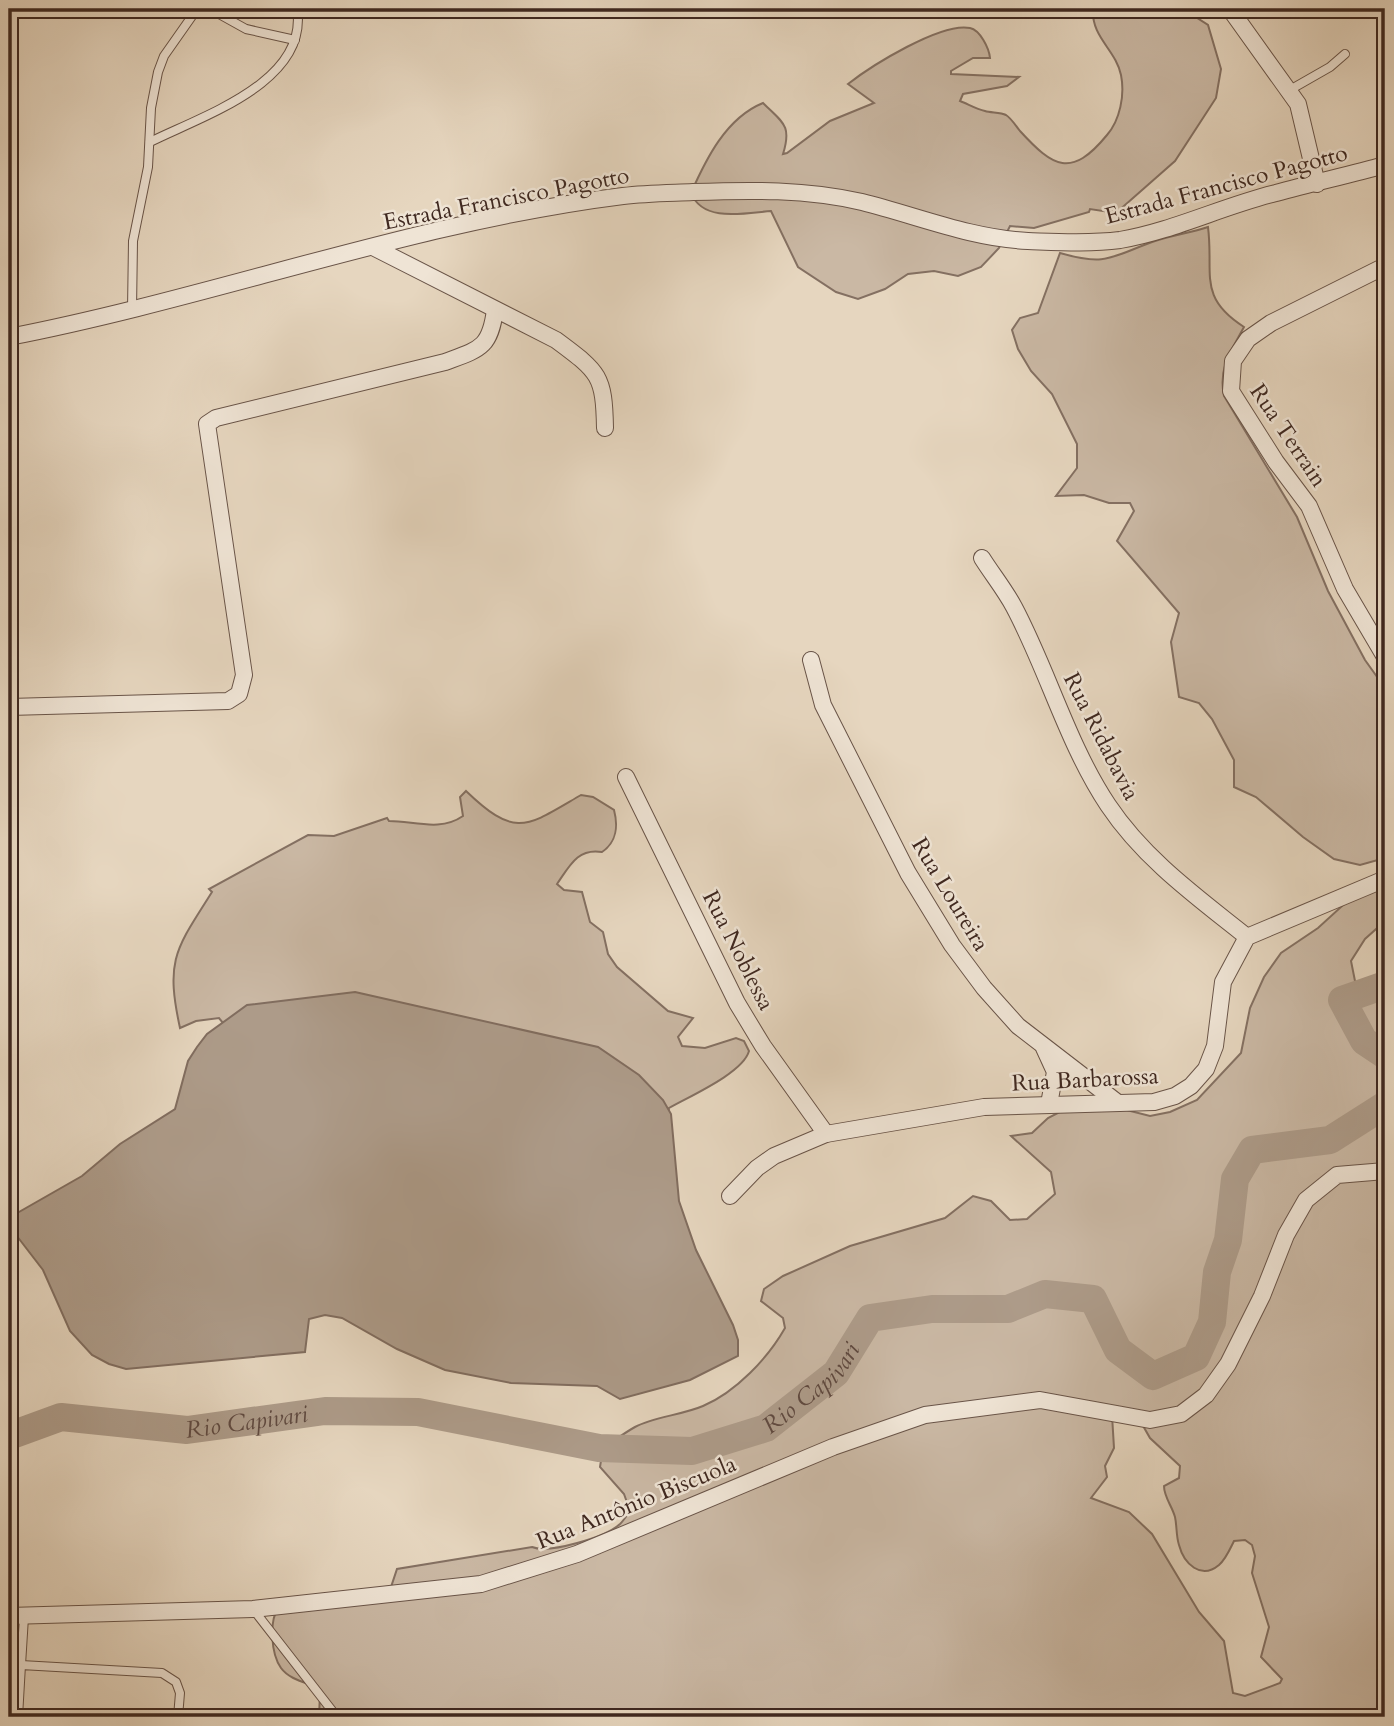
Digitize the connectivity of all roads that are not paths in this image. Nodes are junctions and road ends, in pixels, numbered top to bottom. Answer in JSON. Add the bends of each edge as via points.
{"nodes":[{"id":1,"x":297,"y":9,"type":"edge"},
{"id":2,"x":1230,"y":9,"type":"edge"},
{"id":3,"x":210,"y":10,"type":"edge"},
{"id":4,"x":196,"y":11,"type":"edge"},
{"id":5,"x":295,"y":40,"type":"junction"},
{"id":6,"x":1345,"y":54,"type":"dead end"},
{"id":7,"x":1288,"y":91,"type":"junction"},
{"id":8,"x":150,"y":142,"type":"junction"},
{"id":9,"x":1385,"y":165,"type":"edge"},
{"id":10,"x":1317,"y":184,"type":"junction"},
{"id":11,"x":373,"y":247,"type":"junction"},
{"id":12,"x":1385,"y":266,"type":"edge"},
{"id":13,"x":132,"y":310,"type":"junction"},
{"id":14,"x":495,"y":310,"type":"junction"},
{"id":15,"x":9,"y":337,"type":"edge"},
{"id":16,"x":605,"y":428,"type":"dead end"},
{"id":17,"x":982,"y":558,"type":"dead end"},
{"id":18,"x":1385,"y":657,"type":"edge"},
{"id":19,"x":811,"y":660,"type":"dead end"},
{"id":20,"x":9,"y":708,"type":"edge"},
{"id":21,"x":626,"y":777,"type":"dead end"},
{"id":22,"x":1385,"y":879,"type":"edge"},
{"id":23,"x":1247,"y":937,"type":"junction"},
{"id":24,"x":1040,"y":1040,"type":"junction"},
{"id":25,"x":1118,"y":1103,"type":"junction"},
{"id":26,"x":1049,"y":1104,"type":"junction"},
{"id":27,"x":826,"y":1134,"type":"junction"},
{"id":28,"x":1385,"y":1171,"type":"edge"},
{"id":29,"x":730,"y":1196,"type":"dead end"},
{"id":30,"x":253,"y":1609,"type":"junction"},
{"id":31,"x":16,"y":1616,"type":"edge"},
{"id":32,"x":21,"y":1665,"type":"junction"},
{"id":33,"x":18,"y":1717,"type":"edge"},
{"id":34,"x":178,"y":1717,"type":"edge"},
{"id":35,"x":337,"y":1717,"type":"edge"}],
"edges":[{"from":1,"to":5,"type":"lane","via":[[300,25]]},
{"from":2,"to":7,"type":"street"},
{"from":3,"to":4,"type":"lane"},
{"from":3,"to":5,"type":"lane","via":[[246,29]]},
{"from":4,"to":8,"type":"lane","via":[[158,72]]},
{"from":5,"to":8,"type":"lane","via":[[286,58],[263,83]]},
{"from":6,"to":7,"type":"lane"},
{"from":7,"to":10,"type":"street","via":[[1302,113]]},
{"from":8,"to":13,"type":"lane","via":[[133,241]]},
{"from":9,"to":10,"type":"street","name":"Estrada Francisco Pagotto"},
{"from":10,"to":11,"type":"street","name":"Estrada Francisco Pagotto","via":[[1276,192],[1120,240],[997,238],[862,202],[798,191],[759,190],[624,195]]},
{"from":11,"to":13,"type":"street","name":"Estrada Francisco Pagotto"},
{"from":11,"to":14,"type":"street"},
{"from":12,"to":18,"type":"street","name":"Rua Terrain","via":[[1248,339],[1233,361],[1231,391],[1309,506],[1345,589]]},
{"from":13,"to":15,"type":"street","name":"Estrada Francisco Pagotto"},
{"from":14,"to":16,"type":"street","via":[[556,340],[587,364],[603,387]]},
{"from":14,"to":20,"type":"street","via":[[492,334],[480,349],[207,424],[244,675],[239,694],[228,701]]},
{"from":17,"to":23,"type":"street","name":"Rua Ridabavia","via":[[1013,605],[1108,804],[1149,855]]},
{"from":19,"to":24,"type":"street","name":"Rua Loureira","via":[[823,705],[908,873],[984,988],[1018,1026]]},
{"from":21,"to":27,"type":"street","name":"Rua Noblessa","via":[[737,1003]]},
{"from":22,"to":23,"type":"street"},
{"from":23,"to":25,"type":"street","name":"Rua Barbarossa","via":[[1223,982],[1215,1046],[1206,1069],[1175,1096]]},
{"from":24,"to":25,"type":"street","name":"Rua Loureira"},
{"from":24,"to":26,"type":"street","via":[[1055,1072]]},
{"from":25,"to":26,"type":"street","name":"Rua Barbarossa"},
{"from":26,"to":27,"type":"street","name":"Rua Barbarossa","via":[[985,1107]]},
{"from":27,"to":29,"type":"street","name":"Rua Barbarossa","via":[[774,1156]]},
{"from":28,"to":30,"type":"street","name":"Rua Antônio Biscuola","via":[[1337,1175],[1306,1200],[1228,1364],[1206,1395],[1181,1414],[1150,1420],[1040,1400],[925,1415],[833,1447],[577,1553],[481,1584]]},
{"from":30,"to":31,"type":"street","name":"Rua Antônio Biscuola"},
{"from":30,"to":35,"type":"lane"},
{"from":31,"to":32,"type":"lane"},
{"from":32,"to":33,"type":"lane"},
{"from":32,"to":34,"type":"lane","via":[[162,1673],[176,1682],[180,1693]]}]}
